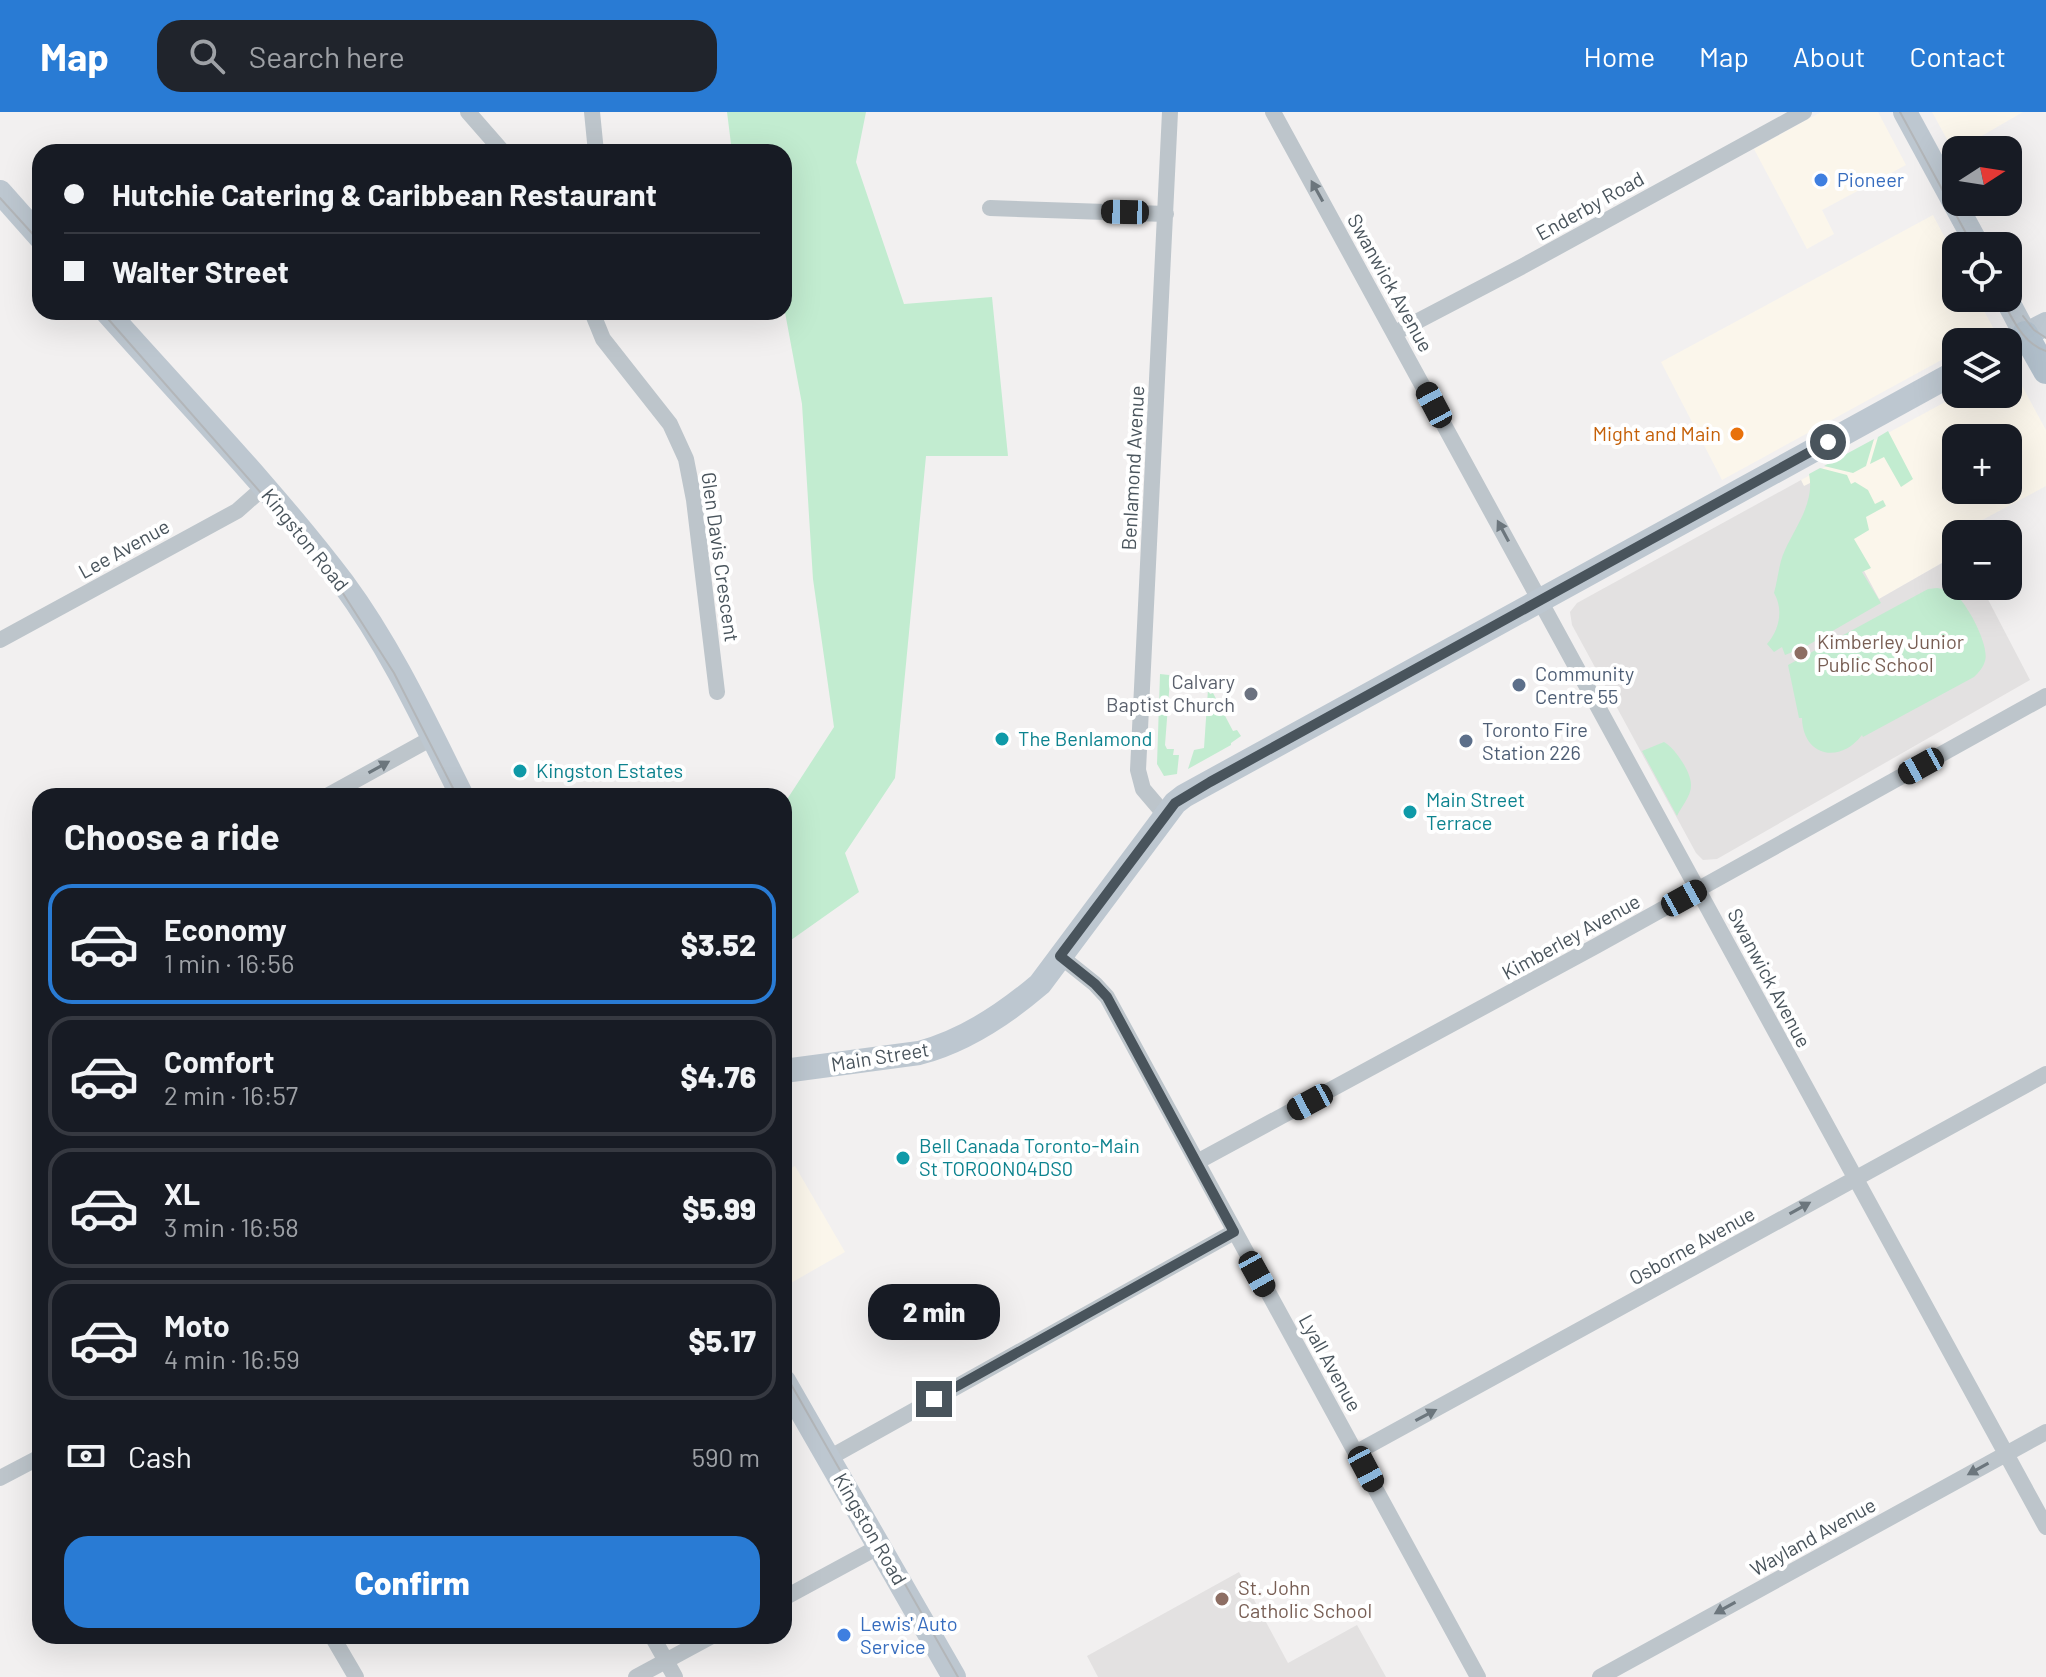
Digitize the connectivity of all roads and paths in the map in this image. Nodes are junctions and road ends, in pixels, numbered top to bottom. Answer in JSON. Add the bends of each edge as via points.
{"nodes":[{"id":1,"x":468,"y":112,"type":"edge"},
{"id":2,"x":592,"y":112,"type":"edge"},
{"id":3,"x":1170,"y":112,"type":"edge"},
{"id":4,"x":1273,"y":112,"type":"edge"},
{"id":5,"x":1804,"y":112,"type":"edge"},
{"id":6,"x":1905,"y":112,"type":"edge"},
{"id":7,"x":496,"y":144,"type":"edge"},
{"id":8,"x":595,"y":144,"type":"edge"},
{"id":9,"x":0,"y":192,"type":"edge"},
{"id":10,"x":990,"y":208,"type":"dead end"},
{"id":11,"x":1166,"y":214,"type":"junction"},
{"id":12,"x":32,"y":228,"type":"edge"},
{"id":13,"x":1970,"y":232,"type":"edge"},
{"id":14,"x":2014,"y":312,"type":"edge"},
{"id":15,"x":114,"y":320,"type":"edge"},
{"id":16,"x":595,"y":320,"type":"edge"},
{"id":17,"x":1395,"y":333,"type":"junction"},
{"id":18,"x":2026,"y":334,"type":"edge"},
{"id":19,"x":2044,"y":362,"type":"edge"},
{"id":20,"x":1942,"y":380,"type":"edge"},
{"id":21,"x":263,"y":488,"type":"junction"},
{"id":22,"x":1540,"y":600,"type":"junction"},
{"id":23,"x":0,"y":640,"type":"edge"},
{"id":24,"x":717,"y":692,"type":"dead end"},
{"id":25,"x":2046,"y":696,"type":"edge"},
{"id":26,"x":432,"y":738,"type":"junction"},
{"id":27,"x":341,"y":788,"type":"edge"},
{"id":28,"x":458,"y":788,"type":"edge"},
{"id":29,"x":1166,"y":816,"type":"junction"},
{"id":30,"x":1699,"y":890,"type":"junction"},
{"id":31,"x":1060,"y":956,"type":"junction"},
{"id":32,"x":792,"y":1070,"type":"edge"},
{"id":33,"x":2046,"y":1074,"type":"edge"},
{"id":34,"x":1197,"y":1162,"type":"junction"},
{"id":35,"x":1855,"y":1178,"type":"junction"},
{"id":36,"x":1234,"y":1232,"type":"junction"},
{"id":37,"x":792,"y":1395,"type":"edge"},
{"id":38,"x":2046,"y":1432,"type":"edge"},
{"id":39,"x":1357,"y":1452,"type":"junction"},
{"id":40,"x":2006,"y":1453,"type":"junction"},
{"id":41,"x":829,"y":1458,"type":"junction"},
{"id":42,"x":32,"y":1461,"type":"edge"},
{"id":43,"x":0,"y":1478,"type":"edge"},
{"id":44,"x":2046,"y":1527,"type":"edge"},
{"id":45,"x":880,"y":1546,"type":"junction"},
{"id":46,"x":792,"y":1594,"type":"edge"},
{"id":47,"x":337,"y":1644,"type":"edge"},
{"id":48,"x":656,"y":1644,"type":"edge"},
{"id":49,"x":697,"y":1644,"type":"edge"},
{"id":50,"x":666,"y":1661,"type":"junction"},
{"id":51,"x":356,"y":1677,"type":"edge"},
{"id":52,"x":636,"y":1677,"type":"edge"},
{"id":53,"x":675,"y":1677,"type":"edge"},
{"id":54,"x":954,"y":1677,"type":"edge"},
{"id":55,"x":1478,"y":1677,"type":"edge"},
{"id":56,"x":1600,"y":1677,"type":"edge"}],
"edges":[{"from":1,"to":7,"type":"street"},
{"from":2,"to":8,"type":"street"},
{"from":3,"to":11,"type":"street","name":"Benlamond Avenue"},
{"from":17,"to":4,"type":"street","name":"Swanwick Avenue","one_way":true},
{"from":5,"to":17,"type":"street","name":"Enderby Road"},
{"from":6,"to":13,"type":"street"},
{"from":9,"to":12,"type":"street"},
{"from":10,"to":11,"type":"street"},
{"from":11,"to":29,"type":"street","name":"Benlamond Avenue","via":[[1138,770],[1143,789]]},
{"from":14,"to":18,"type":"street"},
{"from":15,"to":21,"type":"street","name":"Kingston Road"},
{"from":16,"to":24,"type":"street","name":"Glen Davis Crescent","via":[[603,339],[670,424],[686,459]]},
{"from":22,"to":17,"type":"street","name":"Swanwick Avenue","one_way":true},
{"from":18,"to":19,"type":"main road"},
{"from":20,"to":22,"type":"street","name":"Main Street"},
{"from":21,"to":23,"type":"street","name":"Lee Avenue","via":[[237,511]]},
{"from":21,"to":26,"type":"street","name":"Kingston Road","via":[[344,585],[382,643]]},
{"from":22,"to":29,"type":"street","name":"Main Street","via":[[1184,796]]},
{"from":22,"to":30,"type":"street","name":"Swanwick Avenue"},
{"from":25,"to":30,"type":"street","name":"Kimberley Avenue"},
{"from":27,"to":26,"type":"street","one_way":true},
{"from":26,"to":28,"type":"street","name":"Kingston Road"},
{"from":29,"to":31,"type":"street","name":"Main Street"},
{"from":30,"to":34,"type":"street","name":"Kimberley Avenue"},
{"from":30,"to":35,"type":"street","name":"Swanwick Avenue"},
{"from":31,"to":32,"type":"street","name":"Main Street","via":[[1040,984],[1016,1004],[940,1047]]},
{"from":31,"to":34,"type":"street","name":"Lyall Avenue","via":[[1107,997]]},
{"from":33,"to":35,"type":"street","name":"Osborne Avenue"},
{"from":34,"to":36,"type":"street","name":"Lyall Avenue"},
{"from":39,"to":35,"type":"street","name":"Osborne Avenue","one_way":true},
{"from":35,"to":40,"type":"street","name":"Swanwick Avenue"},
{"from":36,"to":39,"type":"street","name":"Lyall Avenue"},
{"from":36,"to":41,"type":"street"},
{"from":37,"to":41,"type":"street","name":"Kingston Road"},
{"from":38,"to":40,"type":"street","name":"Wayland Avenue"},
{"from":39,"to":55,"type":"street","name":"Lyall Avenue"},
{"from":40,"to":44,"type":"street","name":"Swanwick Avenue"},
{"from":40,"to":56,"type":"street","name":"Wayland Avenue","one_way":true},
{"from":41,"to":45,"type":"street","name":"Kingston Road"},
{"from":42,"to":43,"type":"street"},
{"from":45,"to":46,"type":"street"},
{"from":45,"to":54,"type":"street","name":"Kingston Road"},
{"from":47,"to":51,"type":"street"},
{"from":48,"to":50,"type":"street"},
{"from":49,"to":50,"type":"street"},
{"from":50,"to":52,"type":"street"},
{"from":50,"to":53,"type":"street"}]}
